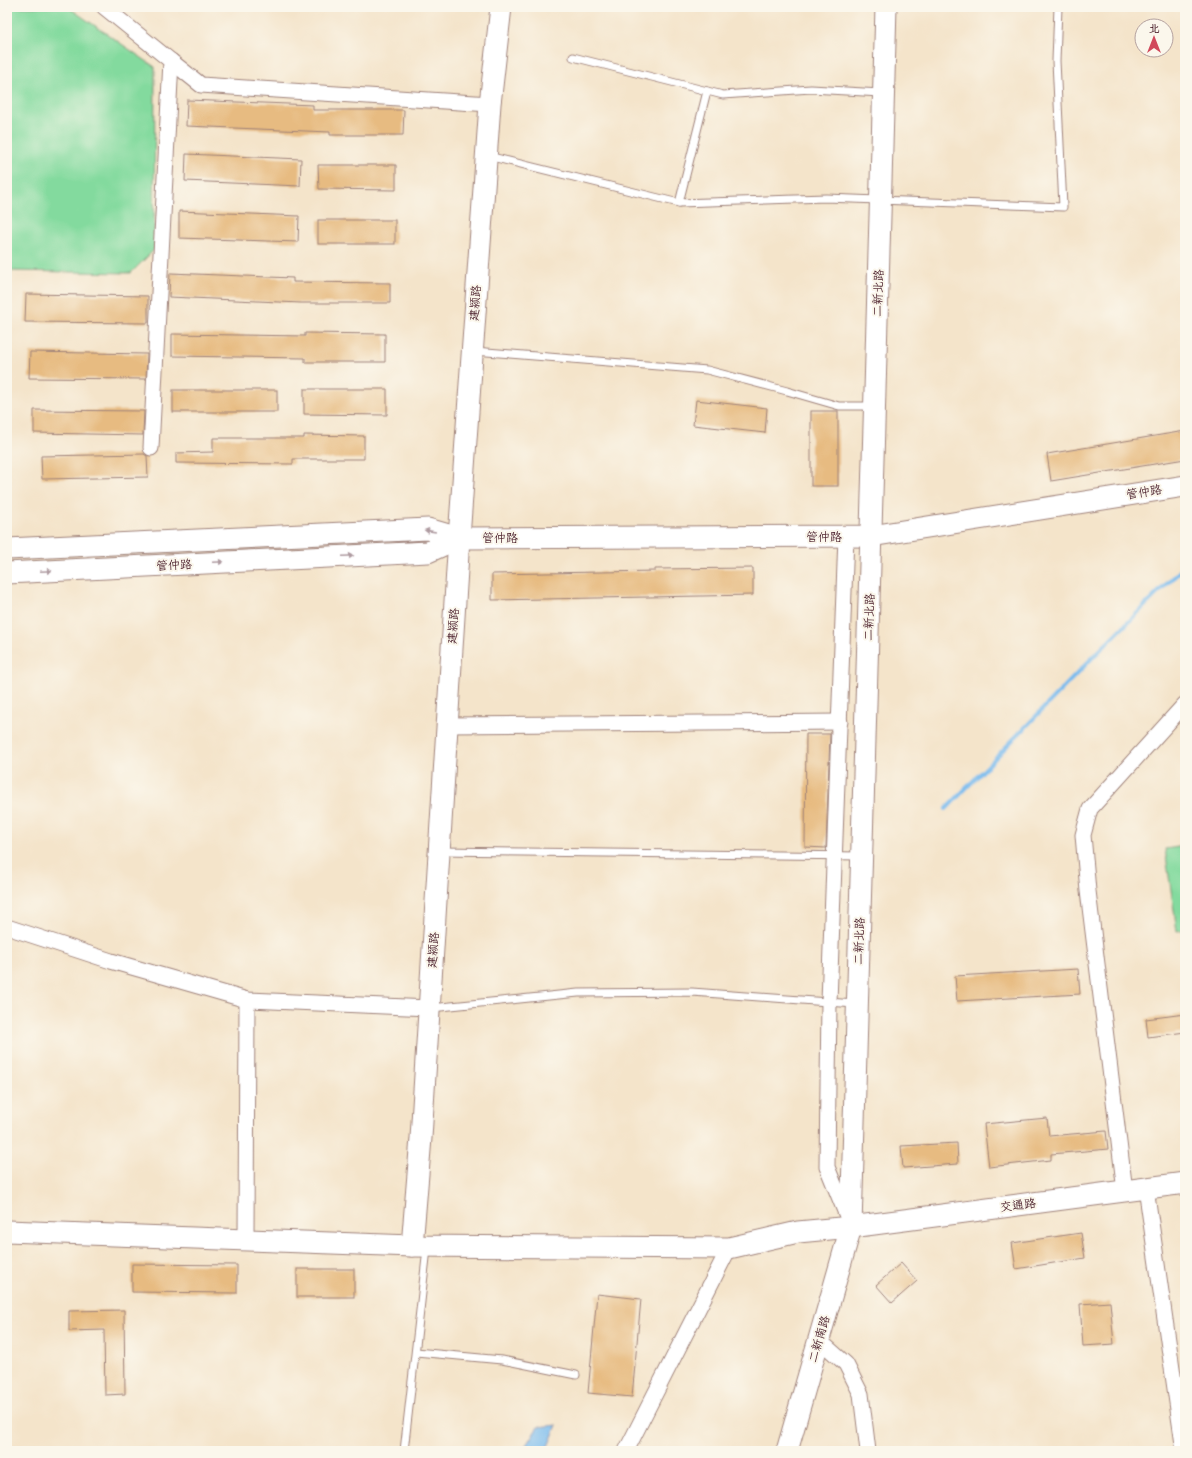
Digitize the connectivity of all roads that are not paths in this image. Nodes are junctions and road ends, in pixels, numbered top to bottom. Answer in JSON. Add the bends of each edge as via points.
{"nodes":[{"id":1,"x":104,"y":7,"type":"edge"},
{"id":2,"x":501,"y":7,"type":"edge"},
{"id":3,"x":886,"y":7,"type":"edge"},
{"id":4,"x":1058,"y":7,"type":"edge"},
{"id":5,"x":573,"y":57,"type":"dead end"},
{"id":6,"x":171,"y":61,"type":"junction"},
{"id":7,"x":707,"y":91,"type":"junction"},
{"id":8,"x":883,"y":93,"type":"junction"},
{"id":9,"x":490,"y":104,"type":"junction"},
{"id":10,"x":486,"y":155,"type":"junction"},
{"id":11,"x":880,"y":200,"type":"junction"},
{"id":12,"x":679,"y":203,"type":"junction"},
{"id":13,"x":472,"y":351,"type":"junction"},
{"id":14,"x":875,"y":406,"type":"junction"},
{"id":15,"x":151,"y":448,"type":"dead end"},
{"id":16,"x":1185,"y":486,"type":"edge"},
{"id":17,"x":846,"y":536,"type":"junction"},
{"id":18,"x":871,"y":536,"type":"junction"},
{"id":19,"x":459,"y":538,"type":"junction"},
{"id":20,"x":7,"y":549,"type":"edge"},
{"id":21,"x":7,"y":573,"type":"edge"},
{"id":22,"x":1185,"y":704,"type":"edge"},
{"id":23,"x":840,"y":722,"type":"junction"},
{"id":24,"x":447,"y":726,"type":"junction"},
{"id":25,"x":439,"y":851,"type":"junction"},
{"id":26,"x":835,"y":856,"type":"junction"},
{"id":27,"x":862,"y":856,"type":"junction"},
{"id":28,"x":7,"y":927,"type":"edge"},
{"id":29,"x":247,"y":1000,"type":"junction"},
{"id":30,"x":829,"y":1002,"type":"junction"},
{"id":31,"x":858,"y":1004,"type":"junction"},
{"id":32,"x":429,"y":1008,"type":"junction"},
{"id":33,"x":1185,"y":1183,"type":"edge"},
{"id":34,"x":1136,"y":1190,"type":"junction"},
{"id":35,"x":851,"y":1227,"type":"junction"},
{"id":36,"x":7,"y":1231,"type":"edge"},
{"id":37,"x":246,"y":1240,"type":"junction"},
{"id":38,"x":420,"y":1246,"type":"junction"},
{"id":39,"x":729,"y":1248,"type":"junction"},
{"id":40,"x":819,"y":1340,"type":"junction"},
{"id":41,"x":416,"y":1352,"type":"junction"},
{"id":42,"x":576,"y":1376,"type":"dead end"},
{"id":43,"x":404,"y":1451,"type":"edge"},
{"id":44,"x":626,"y":1451,"type":"edge"},
{"id":45,"x":787,"y":1451,"type":"edge"},
{"id":46,"x":868,"y":1451,"type":"edge"},
{"id":47,"x":1184,"y":1451,"type":"edge"}],
"edges":[{"from":1,"to":6,"type":"street"},
{"from":2,"to":9,"type":"street","name":"建颍路"},
{"from":3,"to":8,"type":"street","name":"二新北路"},
{"from":4,"to":11,"type":"lane","via":[[1056,61],[1063,207]]},
{"from":5,"to":7,"type":"lane"},
{"from":6,"to":9,"type":"street","via":[[201,85]]},
{"from":6,"to":15,"type":"street"},
{"from":7,"to":8,"type":"lane","via":[[723,95],[811,89]]},
{"from":7,"to":12,"type":"lane"},
{"from":8,"to":11,"type":"street","name":"二新北路"},
{"from":9,"to":10,"type":"street","name":"建颍路"},
{"from":10,"to":12,"type":"lane"},
{"from":10,"to":13,"type":"street","name":"建颍路"},
{"from":11,"to":12,"type":"lane","via":[[826,198]]},
{"from":11,"to":14,"type":"street","name":"二新北路"},
{"from":13,"to":14,"type":"lane","via":[[707,370],[839,406]]},
{"from":13,"to":19,"type":"street","name":"建颍路"},
{"from":14,"to":18,"type":"street","name":"二新北路"},
{"from":16,"to":18,"type":"street","name":"管仲路"},
{"from":17,"to":18,"type":"street","name":"管仲路"},
{"from":17,"to":19,"type":"street","name":"管仲路"},
{"from":17,"to":23,"type":"street"},
{"from":18,"to":27,"type":"street","name":"二新北路"},
{"from":19,"to":20,"type":"street","name":"管仲路","one_way":true,"via":[[428,529]]},
{"from":21,"to":19,"type":"street","name":"管仲路","one_way":true,"via":[[428,552]]},
{"from":19,"to":24,"type":"street","name":"建颍路"},
{"from":22,"to":34,"type":"street","via":[[1090,810],[1083,836],[1088,891]]},
{"from":23,"to":24,"type":"street"},
{"from":23,"to":26,"type":"street"},
{"from":24,"to":25,"type":"street","name":"建颍路"},
{"from":25,"to":26,"type":"lane"},
{"from":25,"to":32,"type":"street","name":"建颍路"},
{"from":26,"to":27,"type":"lane"},
{"from":26,"to":30,"type":"street"},
{"from":27,"to":31,"type":"street","name":"二新北路"},
{"from":28,"to":29,"type":"street","via":[[111,961]]},
{"from":29,"to":32,"type":"street"},
{"from":29,"to":37,"type":"street"},
{"from":30,"to":31,"type":"lane"},
{"from":30,"to":32,"type":"lane","via":[[692,992],[578,993]]},
{"from":30,"to":35,"type":"street","via":[[827,1167]]},
{"from":31,"to":35,"type":"street","name":"二新北路"},
{"from":32,"to":38,"type":"street","name":"建颍路","via":[[421,1138]]},
{"from":33,"to":34,"type":"street","name":"交通路"},
{"from":34,"to":35,"type":"street","name":"交通路"},
{"from":34,"to":47,"type":"street"},
{"from":35,"to":39,"type":"street","name":"交通路","via":[[798,1232]]},
{"from":35,"to":40,"type":"street","name":"二新南路"},
{"from":36,"to":37,"type":"street","name":"交通路"},
{"from":37,"to":38,"type":"street","name":"交通路"},
{"from":38,"to":39,"type":"street","name":"交通路"},
{"from":38,"to":41,"type":"lane"},
{"from":39,"to":44,"type":"street"},
{"from":40,"to":45,"type":"street","name":"二新南路"},
{"from":40,"to":46,"type":"street","via":[[846,1364],[861,1394]]},
{"from":41,"to":42,"type":"lane","via":[[502,1360]]},
{"from":41,"to":43,"type":"lane"}]}
